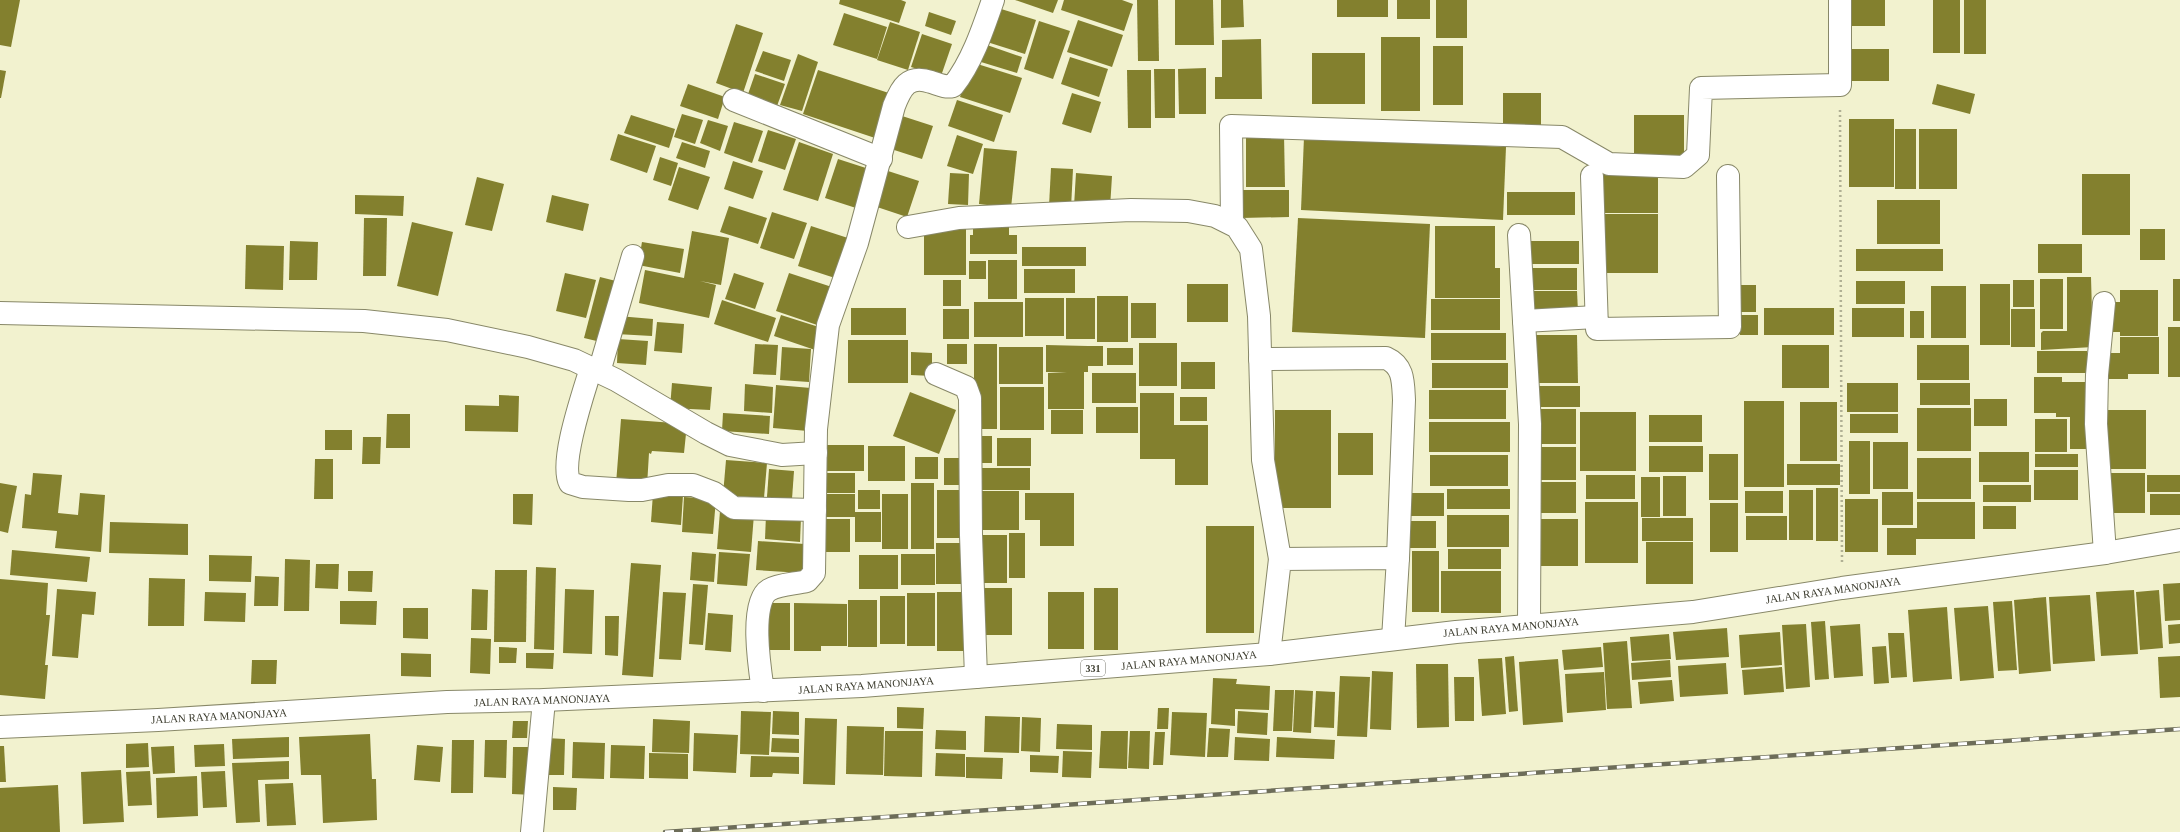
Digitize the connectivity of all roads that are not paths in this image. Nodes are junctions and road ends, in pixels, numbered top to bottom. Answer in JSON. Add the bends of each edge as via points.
{"nodes":[{"id":1,"x":994,"y":0,"type":"edge"},
{"id":2,"x":1840,"y":0,"type":"edge"},
{"id":3,"x":734,"y":100,"type":"dead end"},
{"id":4,"x":881,"y":159,"type":"junction"},
{"id":5,"x":1592,"y":176,"type":"dead end"},
{"id":6,"x":1728,"y":176,"type":"dead end"},
{"id":7,"x":1232,"y":223,"type":"junction"},
{"id":8,"x":908,"y":226,"type":"dead end"},
{"id":9,"x":1519,"y":235,"type":"dead end"},
{"id":10,"x":633,"y":256,"type":"dead end"},
{"id":11,"x":2104,"y":303,"type":"dead end"},
{"id":12,"x":0,"y":313,"type":"edge"},
{"id":13,"x":1596,"y":317,"type":"junction"},
{"id":14,"x":1524,"y":321,"type":"junction"},
{"id":15,"x":1260,"y":359,"type":"junction"},
{"id":16,"x":595,"y":370,"type":"junction"},
{"id":17,"x":936,"y":374,"type":"dead end"},
{"id":18,"x":816,"y":453,"type":"junction"},
{"id":19,"x":815,"y":510,"type":"junction"},
{"id":20,"x":2180,"y":540,"type":"edge"},
{"id":21,"x":2105,"y":553,"type":"junction"},
{"id":22,"x":1398,"y":558,"type":"junction"},
{"id":23,"x":1280,"y":559,"type":"junction"},
{"id":24,"x":1529,"y":624,"type":"junction"},
{"id":25,"x":1393,"y":639,"type":"junction"},
{"id":26,"x":1269,"y":654,"type":"junction"},
{"id":27,"x":976,"y":677,"type":"junction"},
{"id":28,"x":762,"y":691,"type":"junction"},
{"id":29,"x":544,"y":700,"type":"junction"},
{"id":30,"x":0,"y":727,"type":"edge"},
{"id":31,"x":532,"y":832,"type":"edge"}],
"edges":[{"from":1,"to":4,"type":"street","via":[[977,44],[953,86],[945,87],[925,80],[906,84],[894,106]]},
{"from":2,"to":7,"type":"street","via":[[1840,85],[1701,88],[1698,155],[1684,167],[1609,164],[1562,138],[1231,126]]},
{"from":3,"to":4,"type":"street"},
{"from":4,"to":18,"type":"street","via":[[846,278],[828,325],[821,376]]},
{"from":5,"to":13,"type":"street"},
{"from":6,"to":13,"type":"street","via":[[1730,327],[1596,329]]},
{"from":7,"to":8,"type":"street","via":[[1215,216],[1188,211],[1131,210],[959,218]]},
{"from":7,"to":15,"type":"street","via":[[1251,249]]},
{"from":9,"to":14,"type":"street"},
{"from":10,"to":16,"type":"street"},
{"from":11,"to":21,"type":"street","via":[[2097,375],[2096,424]]},
{"from":12,"to":16,"type":"street","via":[[364,321],[447,330],[528,347],[574,360]]},
{"from":13,"to":14,"type":"street"},
{"from":14,"to":24,"type":"street","via":[[1530,424]]},
{"from":15,"to":22,"type":"street","via":[[1386,358],[1398,365],[1403,378],[1404,400]]},
{"from":15,"to":23,"type":"street","via":[[1263,460]]},
{"from":16,"to":18,"type":"street","via":[[730,445],[782,455]]},
{"from":16,"to":19,"type":"street","via":[[571,438],[567,474],[570,483],[590,488],[629,490],[668,485],[692,486],[714,493],[734,508]]},
{"from":17,"to":27,"type":"street","via":[[966,388],[970,398]]},
{"from":18,"to":19,"type":"street"},
{"from":19,"to":28,"type":"street","via":[[812,577],[807,581],[774,588],[762,597],[757,618]]},
{"from":20,"to":21,"type":"street","name":"JALAN RAYA MANONJAYA","number":"331"},
{"from":21,"to":24,"type":"street","name":"JALAN RAYA MANONJAYA","number":"331","via":[[1842,588],[1694,612]]},
{"from":22,"to":23,"type":"street"},
{"from":22,"to":25,"type":"street"},
{"from":23,"to":26,"type":"street"},
{"from":24,"to":25,"type":"street","name":"JALAN RAYA MANONJAYA","number":"331"},
{"from":25,"to":26,"type":"street","name":"JALAN RAYA MANONJAYA","number":"331"},
{"from":26,"to":27,"type":"street","name":"JALAN RAYA MANONJAYA","number":"331"},
{"from":27,"to":28,"type":"street","name":"JALAN RAYA MANONJAYA","number":"331"},
{"from":28,"to":29,"type":"street","name":"JALAN RAYA MANONJAYA","number":"331"},
{"from":29,"to":30,"type":"street","name":"JALAN RAYA MANONJAYA","number":"331","via":[[447,702]]},
{"from":29,"to":31,"type":"street"}]}
